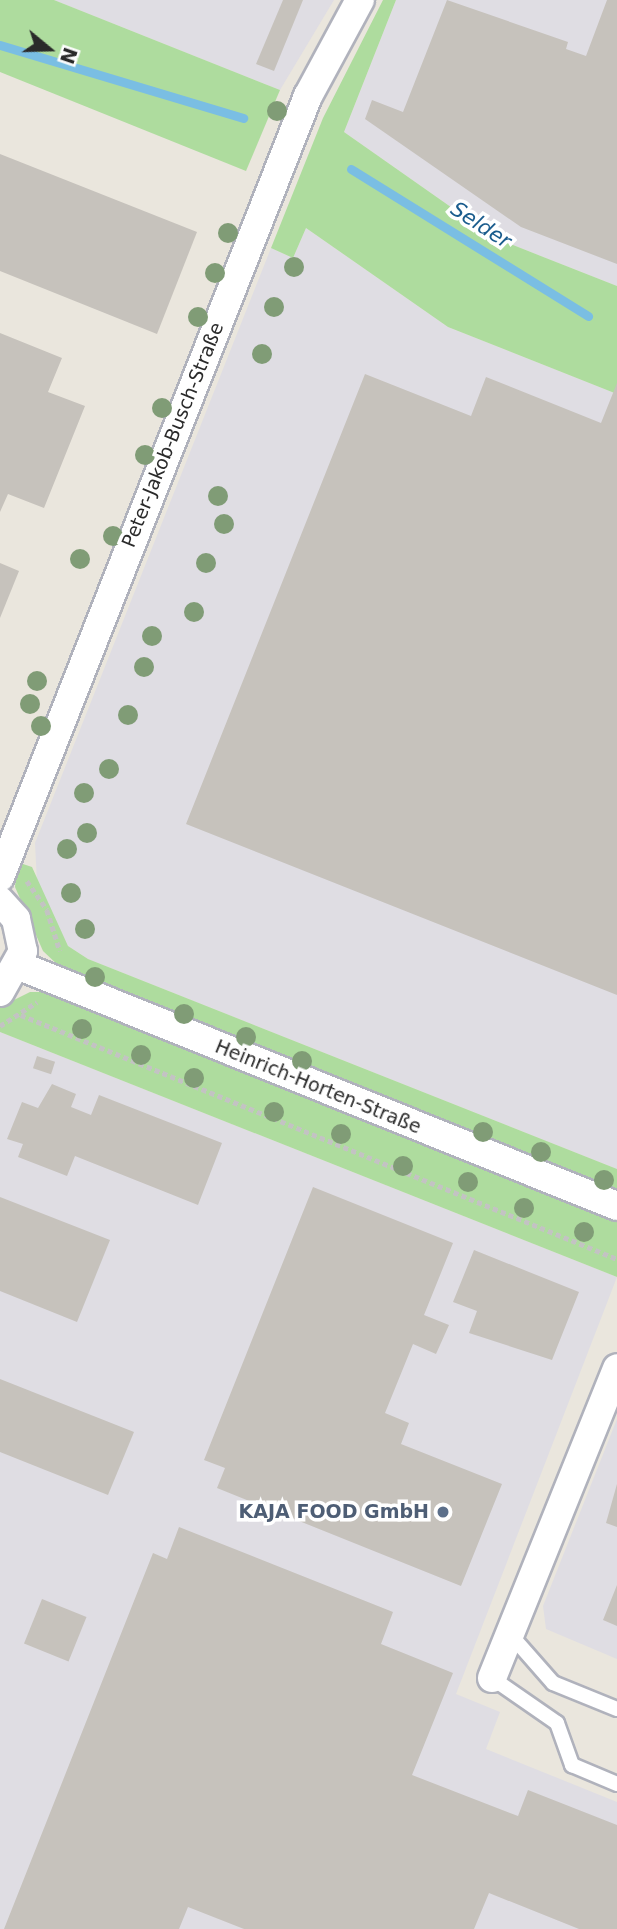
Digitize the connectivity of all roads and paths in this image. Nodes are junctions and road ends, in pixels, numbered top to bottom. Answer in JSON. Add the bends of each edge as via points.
{"nodes":[{"id":1,"x":360,"y":0,"type":"edge"},
{"id":2,"x":0,"y":877,"type":"edge"},
{"id":3,"x":0,"y":901,"type":"edge"},
{"id":4,"x":20,"y":967,"type":"junction"},
{"id":5,"x":0,"y":992,"type":"edge"},
{"id":6,"x":21,"y":1015,"type":"dead end"},
{"id":7,"x":617,"y":1206,"type":"edge"},
{"id":8,"x":617,"y":1259,"type":"edge"},
{"id":9,"x":617,"y":1368,"type":"edge"},
{"id":10,"x":510,"y":1634,"type":"junction"},
{"id":11,"x":492,"y":1678,"type":"joint"},
{"id":12,"x":617,"y":1709,"type":"edge"},
{"id":13,"x":617,"y":1784,"type":"edge"}],
"edges":[{"from":1,"to":2,"type":"street","name":"Peter-Jakob-Busch-Straße","via":[[308,96]]},
{"from":3,"to":4,"type":"street","via":[[22,934]]},
{"from":4,"to":5,"type":"street"},
{"from":4,"to":7,"type":"street","name":"Heinrich-Horten-Straße"},
{"from":6,"to":8,"type":"path"},
{"from":9,"to":10,"type":"street"},
{"from":10,"to":11,"type":"street"},
{"from":10,"to":12,"type":"lane","via":[[553,1683]]},
{"from":11,"to":13,"type":"lane","via":[[556,1723],[572,1765]]}]}
